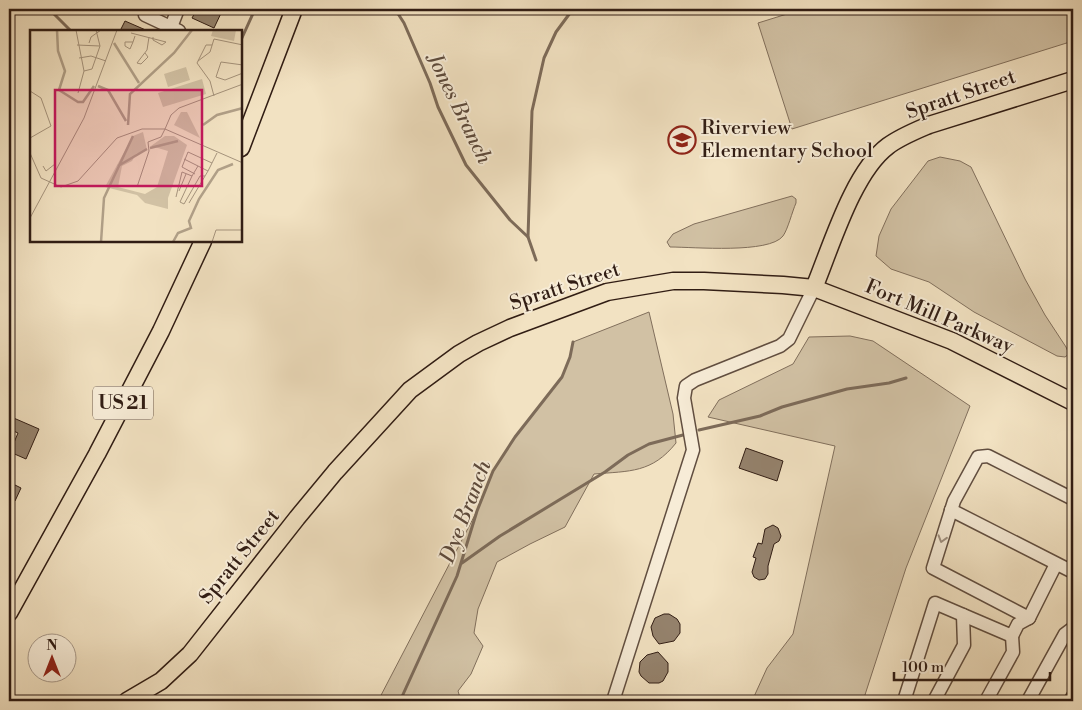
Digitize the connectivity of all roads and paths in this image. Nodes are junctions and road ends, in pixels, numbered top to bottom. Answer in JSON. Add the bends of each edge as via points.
{"nodes":[{"id":1,"x":178,"y":9,"type":"edge"},
{"id":2,"x":294,"y":9,"type":"edge"},
{"id":3,"x":145,"y":15,"type":"dead end"},
{"id":4,"x":175,"y":29,"type":"edge"},
{"id":5,"x":1073,"y":80,"type":"edge"},
{"id":6,"x":242,"y":145,"type":"edge"},
{"id":7,"x":203,"y":242,"type":"edge"},
{"id":8,"x":814,"y":288,"type":"junction"},
{"id":9,"x":1073,"y":402,"type":"edge"},
{"id":10,"x":1073,"y":499,"type":"edge"},
{"id":11,"x":951,"y":510,"type":"junction"},
{"id":12,"x":1056,"y":564,"type":"junction"},
{"id":13,"x":1073,"y":572,"type":"edge"},
{"id":14,"x":9,"y":613,"type":"edge"},
{"id":15,"x":963,"y":615,"type":"junction"},
{"id":16,"x":1029,"y":618,"type":"junction"},
{"id":17,"x":1073,"y":628,"type":"edge"},
{"id":18,"x":1012,"y":636,"type":"junction"},
{"id":19,"x":1073,"y":696,"type":"edge"},
{"id":20,"x":127,"y":701,"type":"edge"},
{"id":21,"x":614,"y":701,"type":"edge"},
{"id":22,"x":904,"y":701,"type":"edge"},
{"id":23,"x":934,"y":701,"type":"edge"},
{"id":24,"x":986,"y":701,"type":"edge"},
{"id":25,"x":1028,"y":701,"type":"edge"},
{"id":26,"x":1070,"y":701,"type":"edge"}],
"edges":[{"from":1,"to":4,"type":"street"},
{"from":2,"to":6,"type":"main road"},
{"from":3,"to":4,"type":"street"},
{"from":5,"to":8,"type":"main road","name":"Spratt Street","via":[[929,125],[888,146],[871,163],[855,188]]},
{"from":7,"to":14,"type":"main road","number":"US 21","via":[[102,445]]},
{"from":8,"to":9,"type":"main road","name":"Fort Mill Parkway","via":[[952,341]]},
{"from":8,"to":20,"type":"main road","name":"Spratt Street","via":[[704,280],[641,285],[607,292],[510,328],[458,354],[410,390],[392,409],[297,518],[190,654],[171,673]]},
{"from":8,"to":21,"type":"street","via":[[789,338],[780,346],[686,386],[684,398],[693,450]]},
{"from":10,"to":11,"type":"street","via":[[988,456],[978,456]]},
{"from":11,"to":12,"type":"street"},
{"from":11,"to":16,"type":"street","one_way":true,"via":[[933,568]]},
{"from":12,"to":13,"type":"street"},
{"from":12,"to":16,"type":"street"},
{"from":15,"to":18,"type":"street"},
{"from":15,"to":22,"type":"street","via":[[935,603]]},
{"from":15,"to":23,"type":"street","via":[[964,645]]},
{"from":16,"to":18,"type":"street","via":[[1018,624]]},
{"from":17,"to":25,"type":"street","via":[[1065,634]]},
{"from":18,"to":24,"type":"street","via":[[1013,652]]},
{"from":19,"to":26,"type":"street"}]}
